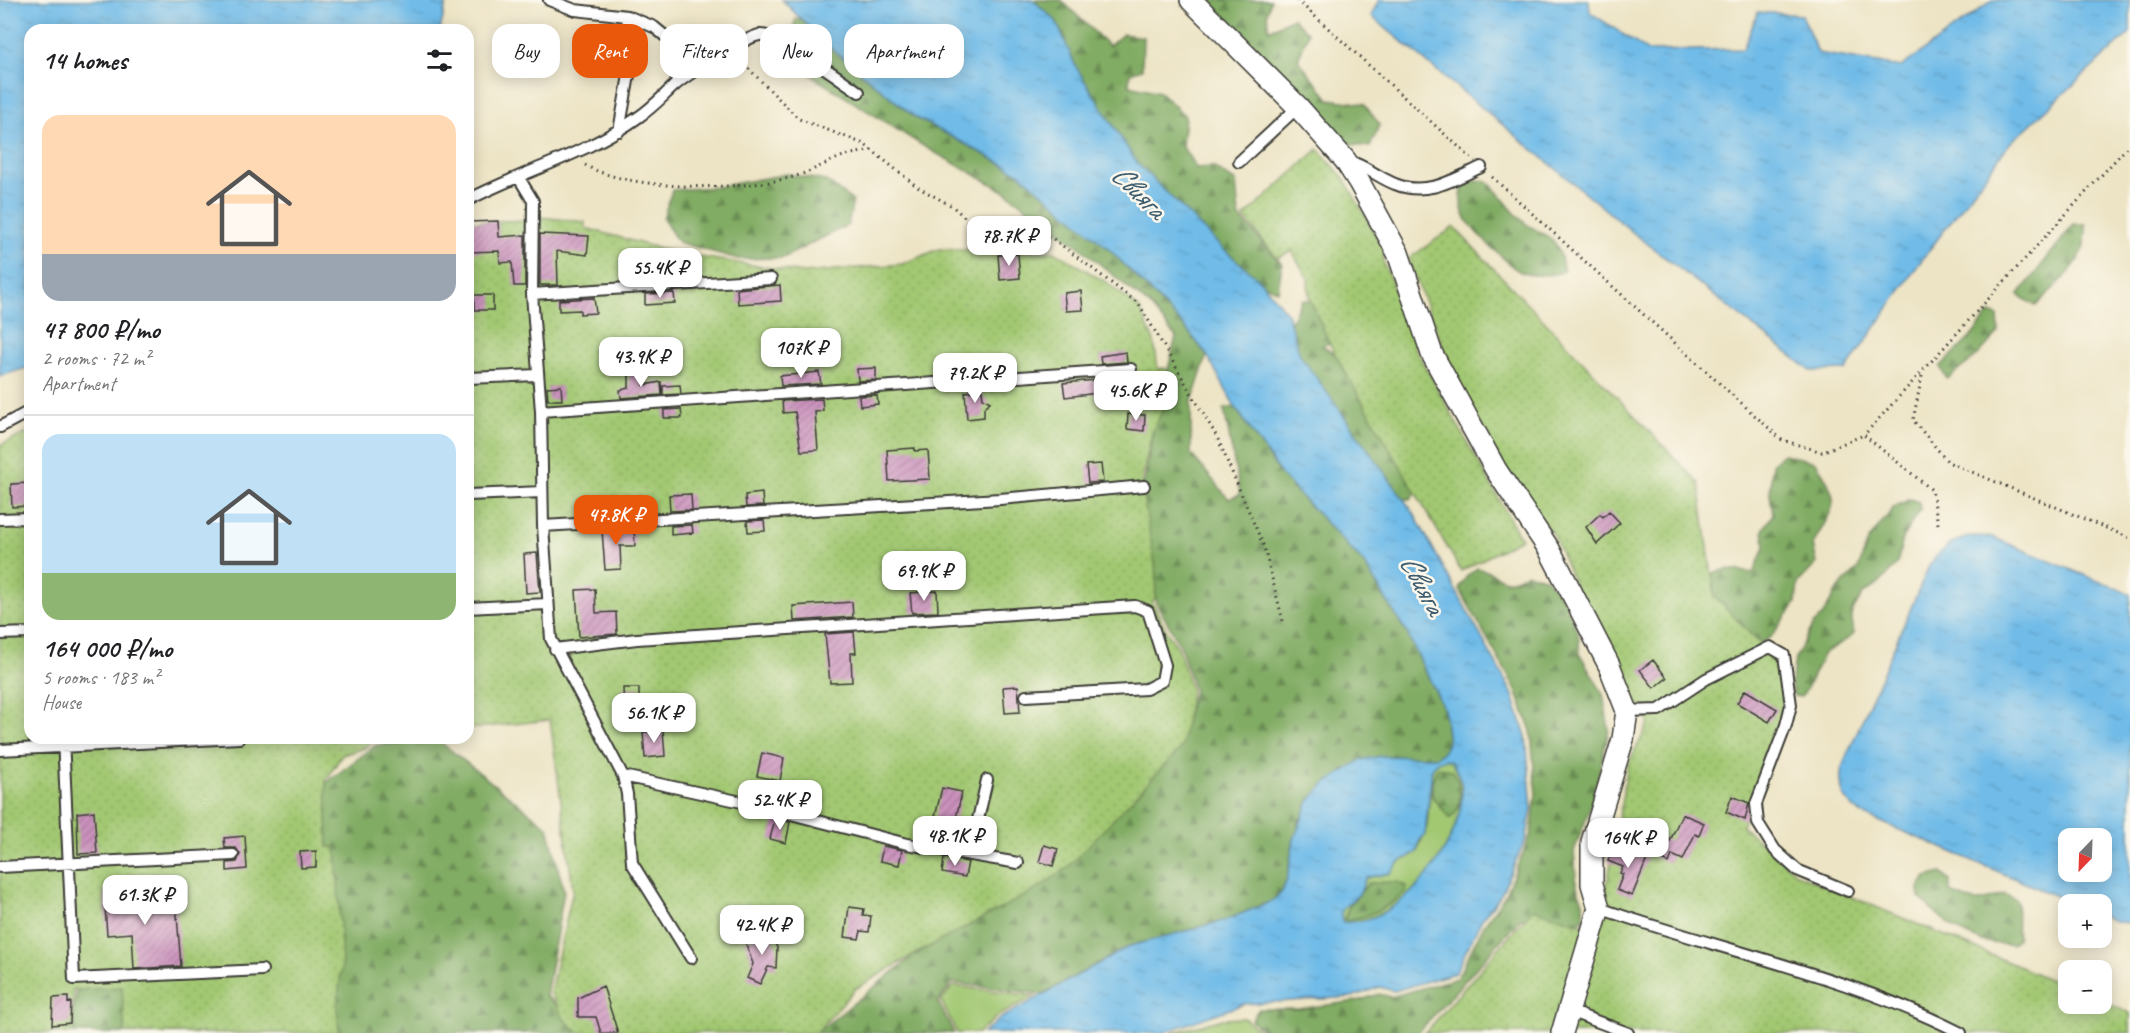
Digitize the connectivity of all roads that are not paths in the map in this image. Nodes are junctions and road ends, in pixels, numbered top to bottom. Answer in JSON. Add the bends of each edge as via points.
{"nodes":[{"id":1,"x":549,"y":0,"type":"edge"},
{"id":2,"x":1191,"y":0,"type":"edge"},
{"id":3,"x":627,"y":16,"type":"junction"},
{"id":4,"x":675,"y":84,"type":"junction"},
{"id":5,"x":859,"y":92,"type":"dead end"},
{"id":6,"x":1298,"y":107,"type":"junction"},
{"id":7,"x":619,"y":131,"type":"junction"},
{"id":8,"x":1346,"y":160,"type":"junction"},
{"id":9,"x":1239,"y":162,"type":"dead end"},
{"id":10,"x":1481,"y":167,"type":"road end"},
{"id":11,"x":519,"y":178,"type":"junction"},
{"id":12,"x":474,"y":197,"type":"edge"},
{"id":13,"x":771,"y":279,"type":"dead end"},
{"id":14,"x":532,"y":294,"type":"junction"},
{"id":15,"x":1131,"y":369,"type":"dead end"},
{"id":16,"x":538,"y":375,"type":"junction"},
{"id":17,"x":474,"y":378,"type":"edge"},
{"id":18,"x":541,"y":411,"type":"junction"},
{"id":19,"x":24,"y":414,"type":"edge"},
{"id":20,"x":0,"y":427,"type":"edge"},
{"id":21,"x":1144,"y":486,"type":"dead end"},
{"id":22,"x":543,"y":492,"type":"junction"},
{"id":23,"x":474,"y":495,"type":"edge"},
{"id":24,"x":24,"y":518,"type":"edge"},
{"id":25,"x":0,"y":519,"type":"edge"},
{"id":26,"x":543,"y":526,"type":"junction"},
{"id":27,"x":548,"y":604,"type":"junction"},
{"id":28,"x":474,"y":608,"type":"edge"},
{"id":29,"x":24,"y":633,"type":"edge"},
{"id":30,"x":0,"y":634,"type":"edge"},
{"id":31,"x":555,"y":649,"type":"junction"},
{"id":32,"x":1026,"y":696,"type":"dead end"},
{"id":33,"x":1627,"y":711,"type":"junction"},
{"id":34,"x":54,"y":744,"type":"edge"},
{"id":35,"x":63,"y":744,"type":"edge"},
{"id":36,"x":0,"y":750,"type":"edge"},
{"id":37,"x":623,"y":776,"type":"junction"},
{"id":38,"x":987,"y":780,"type":"dead end"},
{"id":39,"x":233,"y":855,"type":"dead end"},
{"id":40,"x":970,"y":855,"type":"junction"},
{"id":41,"x":69,"y":863,"type":"junction"},
{"id":42,"x":1018,"y":863,"type":"dead end"},
{"id":43,"x":0,"y":867,"type":"edge"},
{"id":44,"x":1848,"y":891,"type":"dead end"},
{"id":45,"x":1599,"y":908,"type":"junction"},
{"id":46,"x":691,"y":958,"type":"dead end"},
{"id":47,"x":262,"y":970,"type":"dead end"},
{"id":48,"x":1569,"y":1011,"type":"junction"},
{"id":49,"x":1562,"y":1033,"type":"edge"},
{"id":50,"x":1628,"y":1033,"type":"edge"},
{"id":51,"x":1961,"y":1033,"type":"edge"}],
"edges":[{"from":1,"to":3,"type":"lane","via":[[575,10]]},
{"from":2,"to":6,"type":"street"},
{"from":3,"to":4,"type":"lane","via":[[654,27],[676,45],[680,60]]},
{"from":3,"to":7,"type":"lane","via":[[631,64]]},
{"from":4,"to":5,"type":"lane","via":[[741,42],[761,35],[819,65]]},
{"from":4,"to":7,"type":"lane"},
{"from":6,"to":8,"type":"street"},
{"from":6,"to":9,"type":"lane"},
{"from":7,"to":11,"type":"lane"},
{"from":8,"to":10,"type":"lane","via":[[1417,191]]},
{"from":8,"to":33,"type":"street","via":[[1398,253],[1432,354],[1496,470],[1549,549],[1609,665]]},
{"from":11,"to":12,"type":"lane"},
{"from":11,"to":14,"type":"lane","via":[[533,201]]},
{"from":13,"to":14,"type":"lane"},
{"from":14,"to":16,"type":"lane"},
{"from":15,"to":18,"type":"lane"},
{"from":16,"to":17,"type":"lane"},
{"from":16,"to":18,"type":"lane"},
{"from":18,"to":22,"type":"lane"},
{"from":19,"to":20,"type":"lane"},
{"from":21,"to":26,"type":"lane","via":[[1000,499]]},
{"from":22,"to":23,"type":"lane"},
{"from":22,"to":26,"type":"lane"},
{"from":24,"to":25,"type":"lane"},
{"from":26,"to":27,"type":"lane"},
{"from":27,"to":28,"type":"lane"},
{"from":27,"to":31,"type":"lane"},
{"from":29,"to":30,"type":"lane"},
{"from":31,"to":32,"type":"lane","via":[[637,639],[1135,606],[1148,611],[1165,665],[1162,681],[1146,689]]},
{"from":31,"to":37,"type":"lane"},
{"from":33,"to":44,"type":"lane","via":[[1659,710],[1706,679],[1770,646],[1784,654],[1791,705],[1756,804],[1758,823],[1775,850],[1797,870]]},
{"from":33,"to":45,"type":"street","via":[[1623,739],[1593,842],[1592,884]]},
{"from":34,"to":36,"type":"lane"},
{"from":35,"to":41,"type":"lane"},
{"from":37,"to":40,"type":"lane","via":[[907,844]]},
{"from":37,"to":46,"type":"lane","via":[[632,863]]},
{"from":38,"to":40,"type":"lane"},
{"from":39,"to":41,"type":"lane"},
{"from":40,"to":42,"type":"lane"},
{"from":41,"to":43,"type":"lane"},
{"from":41,"to":47,"type":"lane","via":[[74,979]]},
{"from":45,"to":48,"type":"street"},
{"from":45,"to":51,"type":"lane","via":[[1864,992]]},
{"from":48,"to":49,"type":"street"},
{"from":48,"to":50,"type":"lane"}]}
